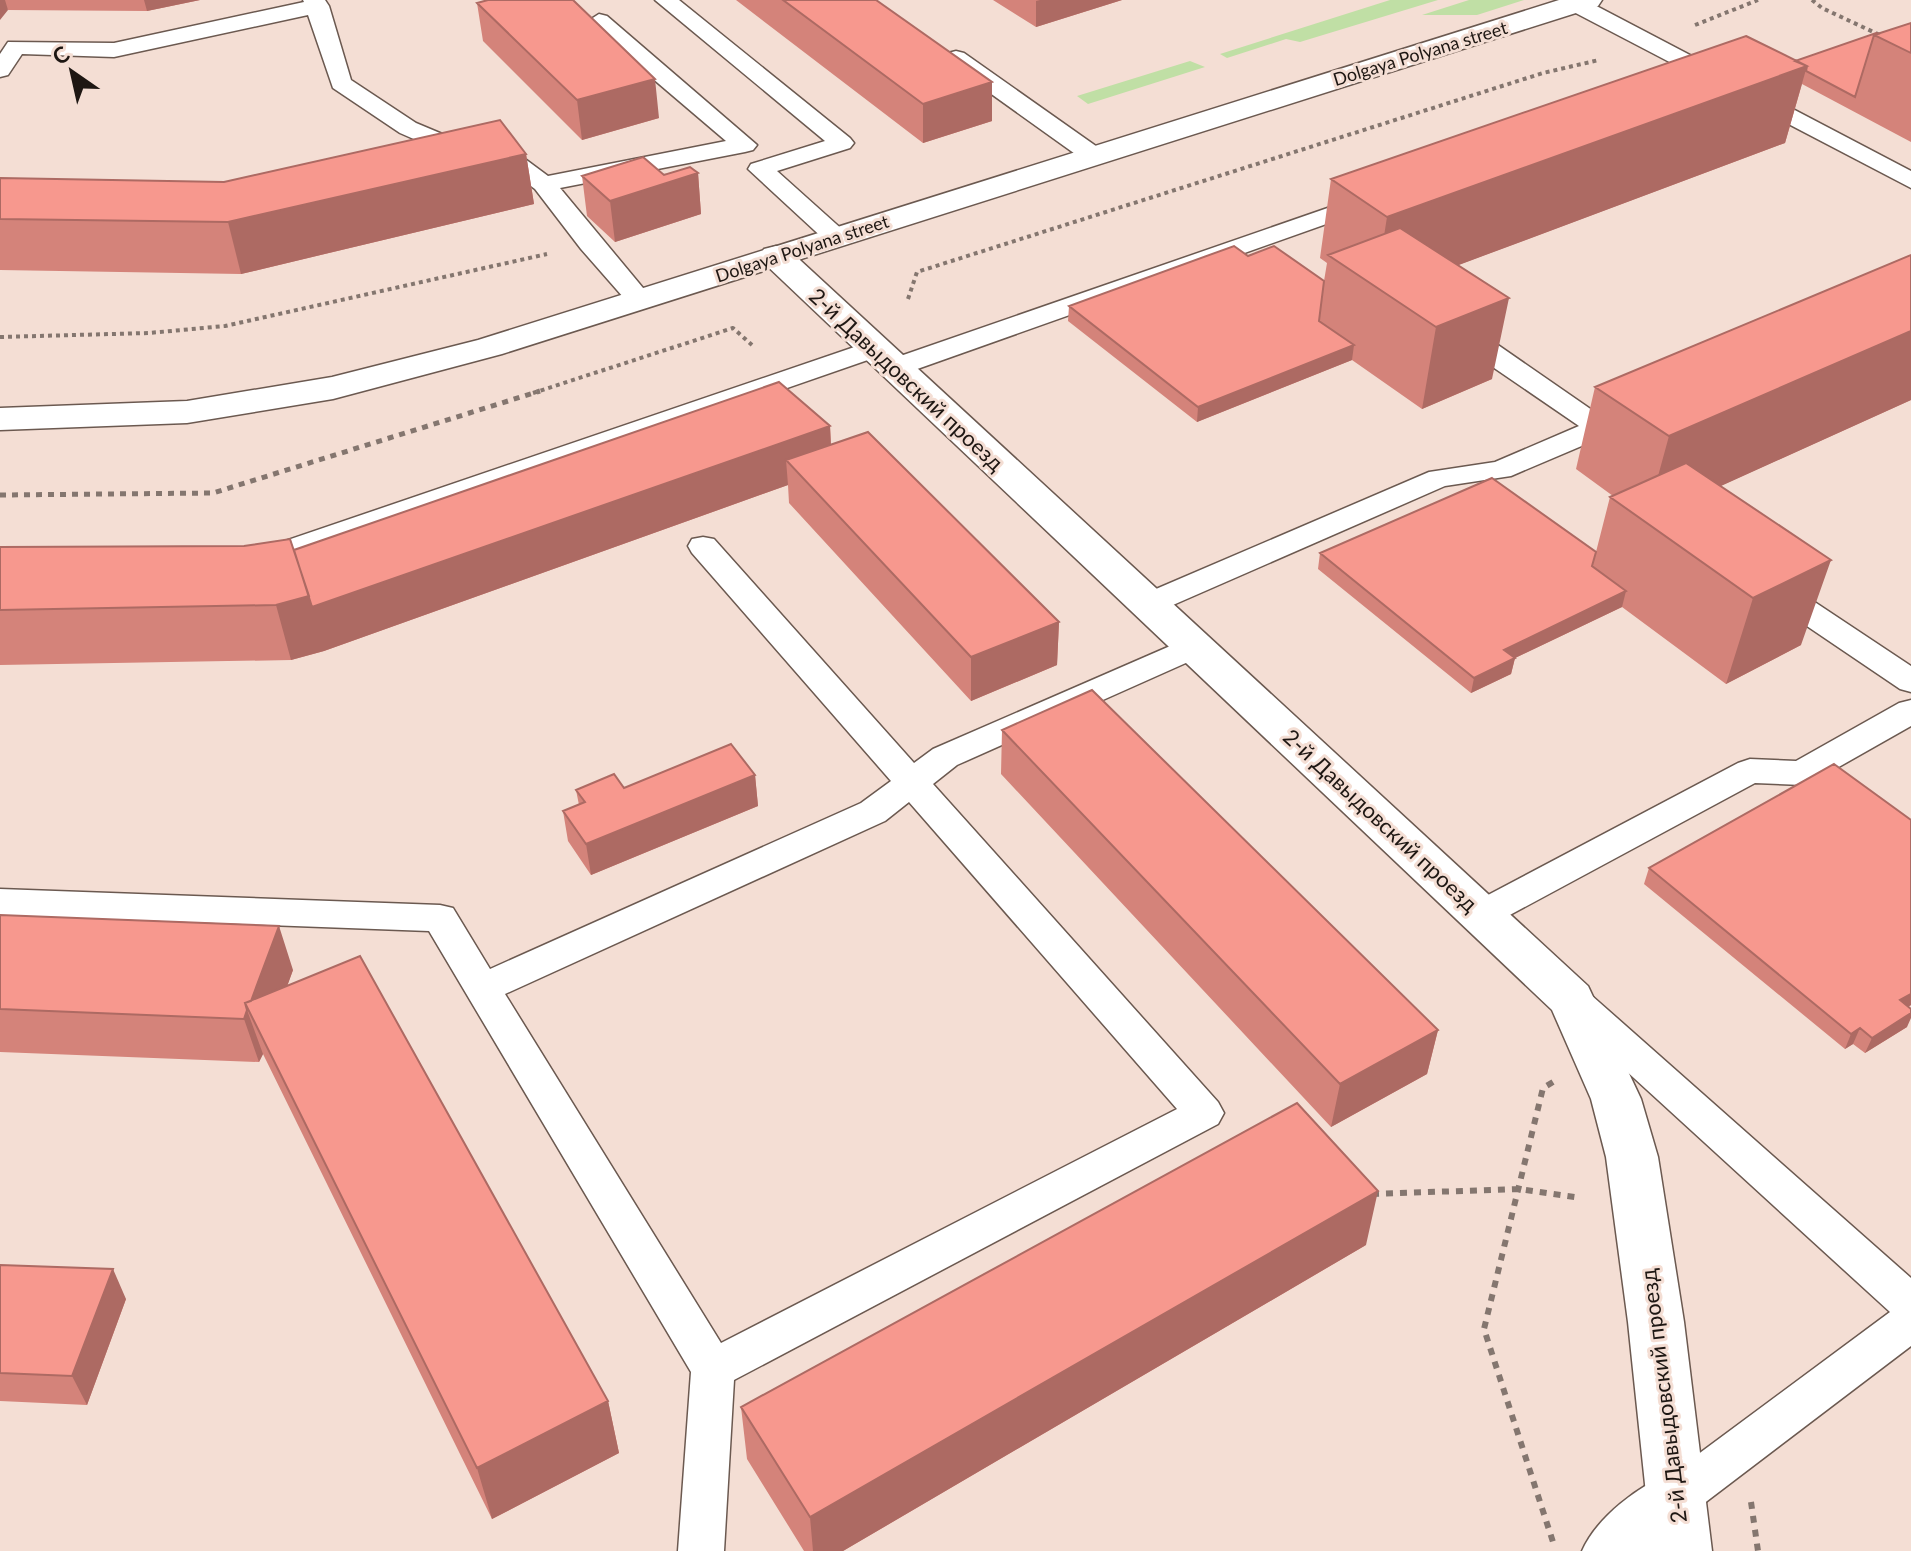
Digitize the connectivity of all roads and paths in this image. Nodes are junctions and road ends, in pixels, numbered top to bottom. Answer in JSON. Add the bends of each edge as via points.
{"nodes":[{"id":1,"x":666,"y":0,"type":"edge"},
{"id":2,"x":1758,"y":0,"type":"edge"},
{"id":3,"x":1812,"y":0,"type":"edge"},
{"id":4,"x":1582,"y":2,"type":"edge"},
{"id":5,"x":316,"y":3,"type":"edge"},
{"id":6,"x":599,"y":21,"type":"edge"},
{"id":7,"x":1886,"y":37,"type":"edge"},
{"id":8,"x":935,"y":43,"type":"edge"},
{"id":9,"x":1650,"y":43,"type":"junction"},
{"id":10,"x":0,"y":70,"type":"edge"},
{"id":11,"x":1720,"y":80,"type":"junction"},
{"id":12,"x":1691,"y":90,"type":"edge"},
{"id":13,"x":473,"y":156,"type":"junction"},
{"id":14,"x":1094,"y":156,"type":"junction"},
{"id":15,"x":428,"y":166,"type":"edge"},
{"id":16,"x":1911,"y":181,"type":"edge"},
{"id":17,"x":544,"y":184,"type":"junction"},
{"id":18,"x":1395,"y":192,"type":"edge"},
{"id":19,"x":836,"y":237,"type":"junction"},
{"id":20,"x":590,"y":244,"type":"junction"},
{"id":21,"x":776,"y":256,"type":"junction"},
{"id":22,"x":908,"y":299,"type":"dead end"},
{"id":23,"x":640,"y":300,"type":"junction"},
{"id":24,"x":0,"y":337,"type":"edge"},
{"id":25,"x":1475,"y":342,"type":"edge"},
{"id":26,"x":752,"y":345,"type":"dead end"},
{"id":27,"x":886,"y":358,"type":"junction"},
{"id":28,"x":1657,"y":404,"type":"edge"},
{"id":29,"x":0,"y":419,"type":"edge"},
{"id":30,"x":1600,"y":428,"type":"junction"},
{"id":31,"x":0,"y":495,"type":"edge"},
{"id":32,"x":703,"y":546,"type":"dead end"},
{"id":33,"x":223,"y":568,"type":"edge"},
{"id":34,"x":1764,"y":582,"type":"edge"},
{"id":35,"x":1146,"y":605,"type":"junction"},
{"id":36,"x":1195,"y":647,"type":"junction"},
{"id":37,"x":1911,"y":681,"type":"edge"},
{"id":38,"x":1911,"y":711,"type":"edge"},
{"id":39,"x":912,"y":782,"type":"junction"},
{"id":40,"x":0,"y":902,"type":"edge"},
{"id":41,"x":1482,"y":914,"type":"junction"},
{"id":42,"x":482,"y":988,"type":"junction"},
{"id":43,"x":1571,"y":999,"type":"junction"},
{"id":44,"x":1596,"y":1055,"type":"junction"},
{"id":45,"x":1360,"y":1185,"type":"edge"},
{"id":46,"x":1519,"y":1189,"type":"junction"},
{"id":47,"x":1640,"y":1206,"type":"junction"},
{"id":48,"x":1911,"y":1304,"type":"edge"},
{"id":49,"x":1911,"y":1321,"type":"edge"},
{"id":50,"x":713,"y":1369,"type":"junction"},
{"id":51,"x":1678,"y":1525,"type":"edge"},
{"id":52,"x":1553,"y":1542,"type":"dead end"},
{"id":53,"x":701,"y":1551,"type":"edge"},
{"id":54,"x":1612,"y":1551,"type":"edge"}],
"edges":[{"from":1,"to":19,"type":"lane","via":[[842,143],[760,169]]},
{"from":2,"to":9,"type":"path"},
{"from":3,"to":7,"type":"path"},
{"from":4,"to":9,"type":"lane"},
{"from":4,"to":14,"type":"main road","name":"Dolgaya Polyana street"},
{"from":5,"to":10,"type":"lane","via":[[114,50],[16,47]]},
{"from":5,"to":13,"type":"lane","via":[[341,83],[408,128]]},
{"from":6,"to":17,"type":"lane","via":[[745,145]]},
{"from":8,"to":14,"type":"lane"},
{"from":9,"to":11,"type":"lane"},
{"from":9,"to":22,"type":"path","via":[[917,272]]},
{"from":11,"to":12,"type":"lane"},
{"from":11,"to":16,"type":"lane"},
{"from":13,"to":15,"type":"lane"},
{"from":13,"to":17,"type":"lane","via":[[512,161]]},
{"from":14,"to":19,"type":"main road","name":"Dolgaya Polyana street"},
{"from":17,"to":20,"type":"lane"},
{"from":18,"to":27,"type":"lane"},
{"from":19,"to":21,"type":"main road","name":"Dolgaya Polyana street"},
{"from":20,"to":23,"type":"lane"},
{"from":20,"to":24,"type":"path","via":[[225,326]]},
{"from":21,"to":23,"type":"main road","name":"Dolgaya Polyana street"},
{"from":21,"to":27,"type":"main road","name":"2-й Давыдовский проезд"},
{"from":23,"to":29,"type":"main road","name":"Dolgaya Polyana street","via":[[333,388],[187,412]]},
{"from":25,"to":30,"type":"lane"},
{"from":26,"to":31,"type":"path","via":[[733,328],[213,493]]},
{"from":27,"to":33,"type":"lane","via":[[239,568]]},
{"from":27,"to":35,"type":"main road","name":"2-й Давыдовский проезд"},
{"from":28,"to":30,"type":"lane"},
{"from":30,"to":35,"type":"lane","via":[[1501,470],[1439,478]]},
{"from":32,"to":39,"type":"lane"},
{"from":34,"to":37,"type":"lane"},
{"from":35,"to":36,"type":"main road","name":"2-й Давыдовский проезд"},
{"from":36,"to":39,"type":"lane","via":[[945,757]]},
{"from":36,"to":41,"type":"main road","name":"2-й Давыдовский проезд"},
{"from":38,"to":41,"type":"lane","via":[[1802,773],[1750,771]]},
{"from":39,"to":42,"type":"lane","via":[[873,812]]},
{"from":39,"to":50,"type":"lane","via":[[1204,1113]]},
{"from":40,"to":42,"type":"lane","via":[[440,918]]},
{"from":41,"to":43,"type":"main road","name":"2-й Давыдовский проезд"},
{"from":42,"to":50,"type":"lane"},
{"from":43,"to":44,"type":"main road","name":"2-й Давыдовский проезд"},
{"from":43,"to":48,"type":"lane"},
{"from":44,"to":46,"type":"path","via":[[1543,1088]]},
{"from":44,"to":47,"type":"main road","name":"2-й Давыдовский проезд","via":[[1616,1099]]},
{"from":45,"to":46,"type":"path","via":[[1369,1194]]},
{"from":46,"to":47,"type":"path"},
{"from":46,"to":52,"type":"path","via":[[1484,1329]]},
{"from":47,"to":51,"type":"main road","name":"2-й Давыдовский проезд"},
{"from":49,"to":51,"type":"lane"},
{"from":50,"to":53,"type":"lane"},
{"from":51,"to":54,"type":"main road"}]}
